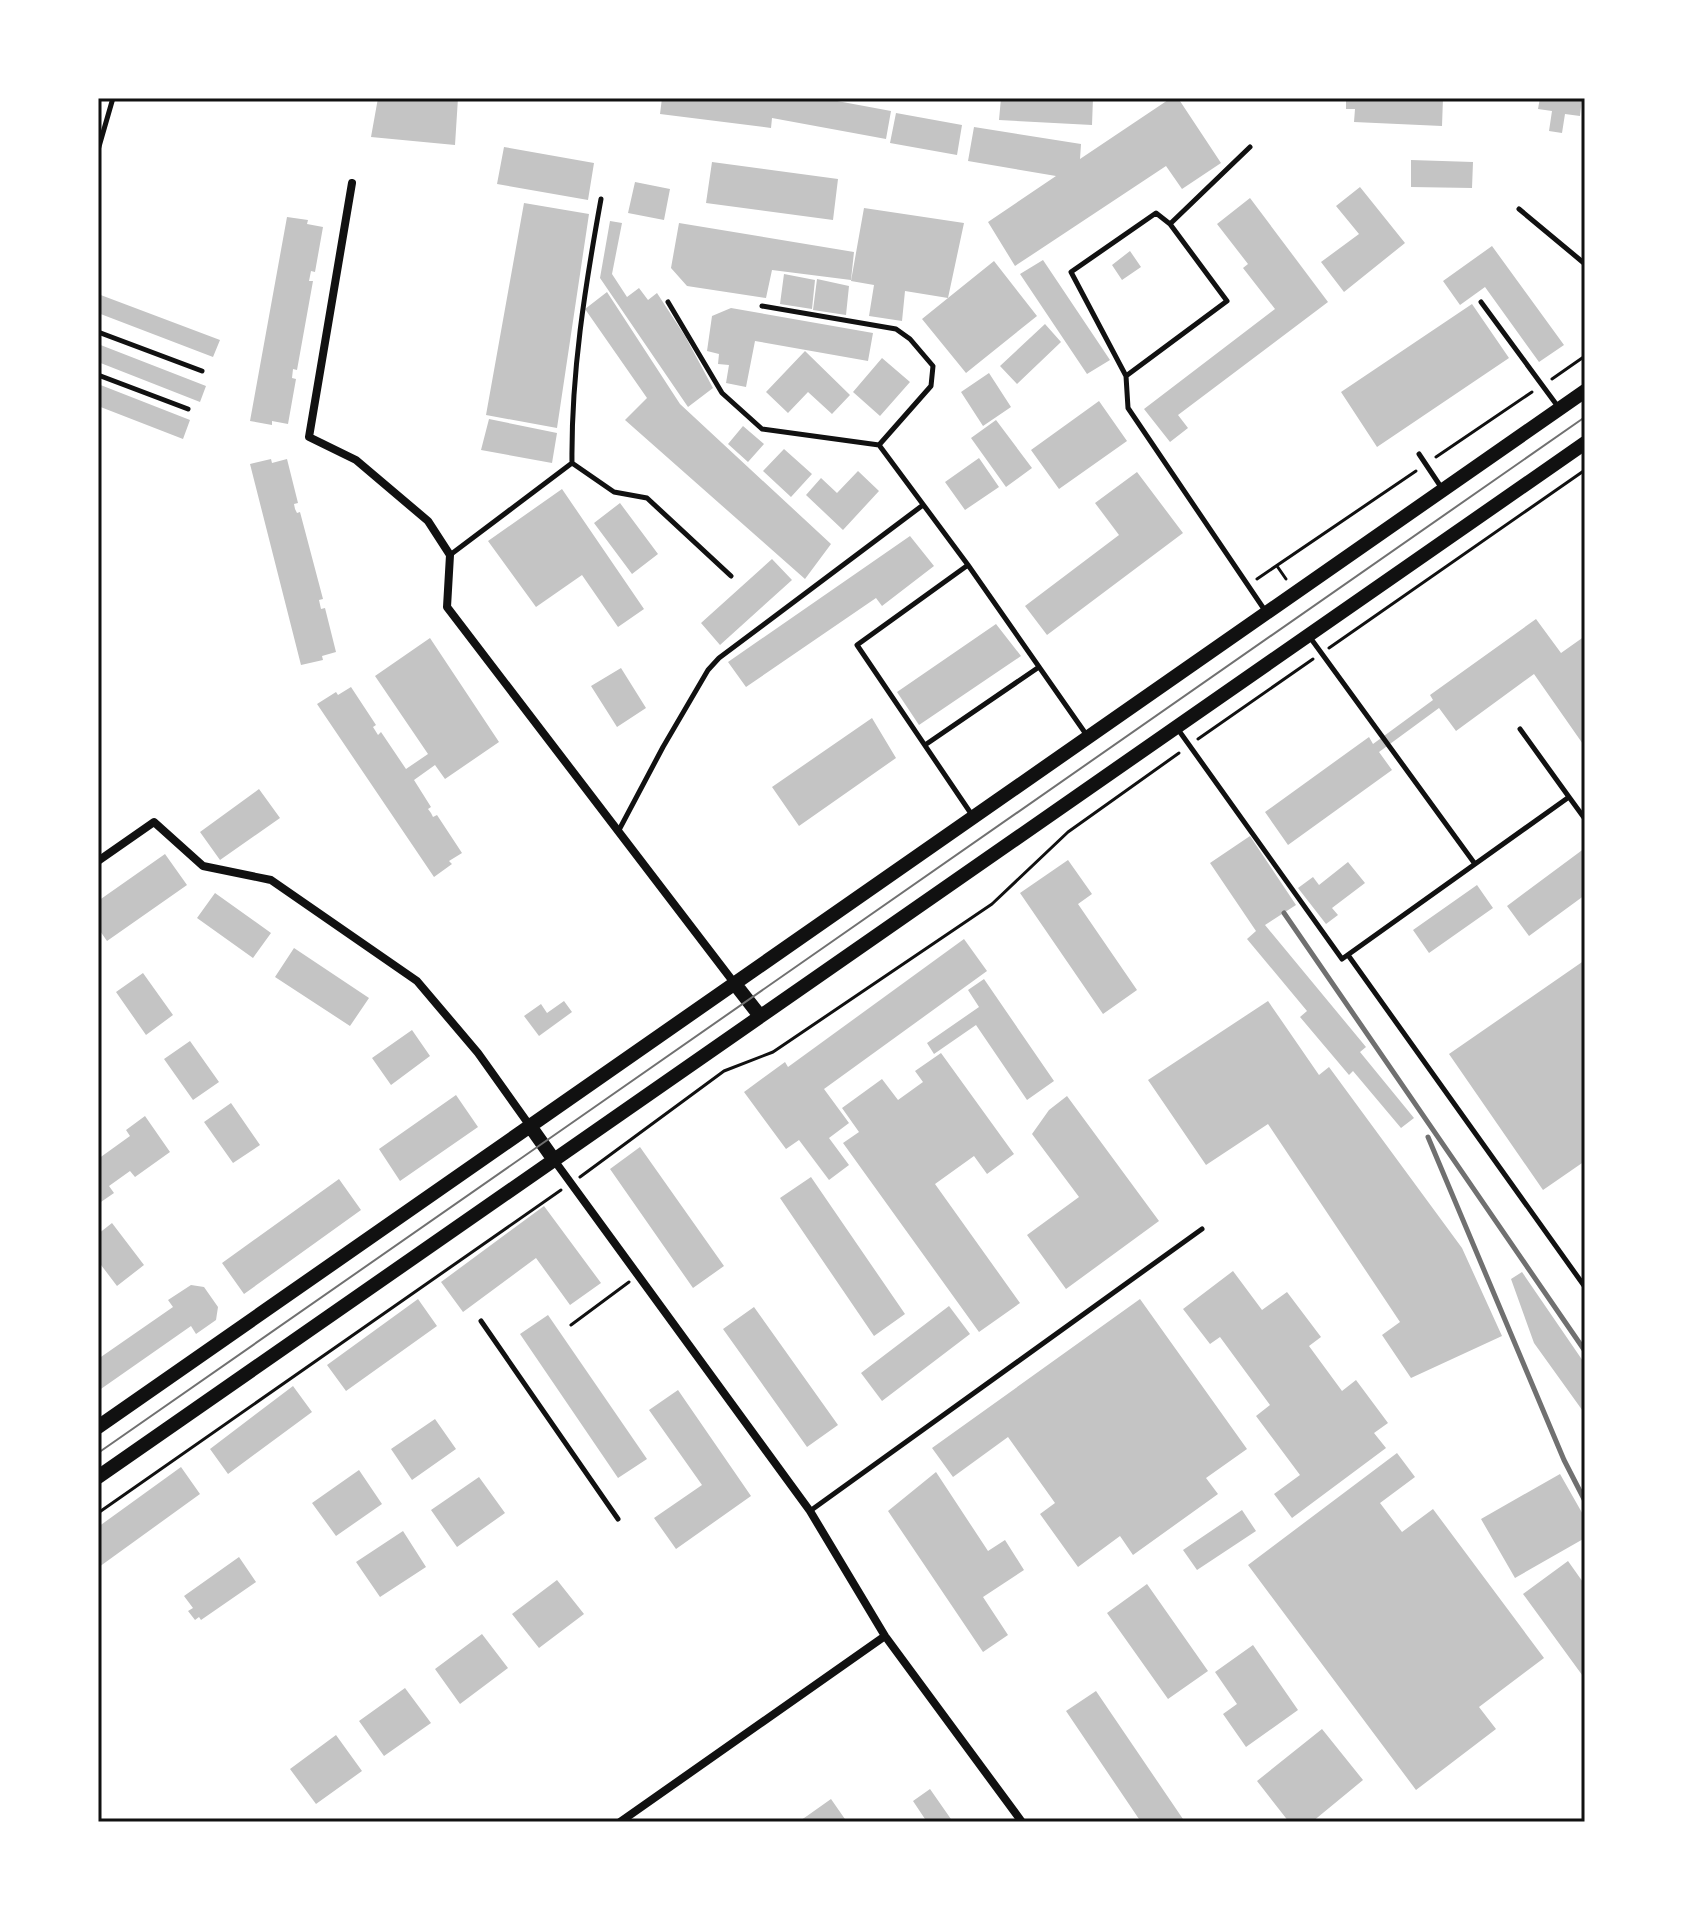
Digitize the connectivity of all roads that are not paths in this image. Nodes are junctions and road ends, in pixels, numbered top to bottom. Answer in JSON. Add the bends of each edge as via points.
{"nodes":[{"id":1,"x":113,"y":98,"type":"edge"},
{"id":2,"x":1250,"y":147,"type":"dead end"},
{"id":3,"x":98,"y":150,"type":"edge"},
{"id":4,"x":352,"y":183,"type":"dead end"},
{"id":5,"x":601,"y":199,"type":"dead end"},
{"id":6,"x":1519,"y":209,"type":"dead end"},
{"id":7,"x":1170,"y":224,"type":"junction"},
{"id":8,"x":1585,"y":264,"type":"edge"},
{"id":9,"x":668,"y":302,"type":"dead end"},
{"id":10,"x":1481,"y":302,"type":"dead end"},
{"id":11,"x":762,"y":306,"type":"dead end"},
{"id":12,"x":98,"y":332,"type":"edge"},
{"id":13,"x":202,"y":371,"type":"dead end"},
{"id":14,"x":98,"y":375,"type":"edge"},
{"id":15,"x":1126,"y":376,"type":"junction"},
{"id":16,"x":1585,"y":391,"type":"edge"},
{"id":17,"x":188,"y":409,"type":"dead end"},
{"id":18,"x":1560,"y":409,"type":"junction"},
{"id":19,"x":1585,"y":443,"type":"edge"},
{"id":20,"x":879,"y":445,"type":"junction"},
{"id":21,"x":1419,"y":454,"type":"dead end"},
{"id":22,"x":572,"y":463,"type":"junction"},
{"id":23,"x":1443,"y":490,"type":"junction"},
{"id":24,"x":923,"y":505,"type":"junction"},
{"id":25,"x":450,"y":555,"type":"junction"},
{"id":26,"x":968,"y":565,"type":"junction"},
{"id":27,"x":731,"y":576,"type":"dead end"},
{"id":28,"x":1267,"y":613,"type":"junction"},
{"id":29,"x":1309,"y":635,"type":"junction"},
{"id":30,"x":1039,"y":667,"type":"junction"},
{"id":31,"x":1177,"y":727,"type":"junction"},
{"id":32,"x":1520,"y":729,"type":"dead end"},
{"id":33,"x":1088,"y":737,"type":"junction"},
{"id":34,"x":925,"y":745,"type":"junction"},
{"id":35,"x":1569,"y":797,"type":"junction"},
{"id":36,"x":974,"y":817,"type":"junction"},
{"id":37,"x":1585,"y":819,"type":"edge"},
{"id":38,"x":618,"y":831,"type":"junction"},
{"id":39,"x":98,"y":861,"type":"edge"},
{"id":40,"x":1475,"y":864,"type":"junction"},
{"id":41,"x":1348,"y":955,"type":"junction"},
{"id":42,"x":735,"y":984,"type":"junction"},
{"id":43,"x":760,"y":1016,"type":"junction"},
{"id":44,"x":530,"y":1126,"type":"junction"},
{"id":45,"x":554,"y":1160,"type":"junction"},
{"id":46,"x":1202,"y":1229,"type":"dead end"},
{"id":47,"x":1585,"y":1287,"type":"edge"},
{"id":48,"x":481,"y":1321,"type":"dead end"},
{"id":49,"x":98,"y":1427,"type":"edge"},
{"id":50,"x":98,"y":1477,"type":"edge"},
{"id":51,"x":810,"y":1511,"type":"junction"},
{"id":52,"x":618,"y":1519,"type":"dead end"},
{"id":53,"x":885,"y":1636,"type":"junction"},
{"id":54,"x":620,"y":1822,"type":"edge"},
{"id":55,"x":1022,"y":1822,"type":"edge"}],
"edges":[{"from":1,"to":3,"type":"lane"},
{"from":2,"to":7,"type":"lane"},
{"from":4,"to":25,"type":"street","via":[[309,437],[356,460],[428,521]]},
{"from":5,"to":22,"type":"lane","via":[[580,315]]},
{"from":6,"to":8,"type":"lane"},
{"from":7,"to":15,"type":"lane","via":[[1227,301]]},
{"from":7,"to":15,"type":"lane","via":[[1156,213],[1071,272]]},
{"from":9,"to":20,"type":"lane","via":[[722,393],[762,429]]},
{"from":10,"to":18,"type":"lane"},
{"from":11,"to":20,"type":"lane","via":[[896,329],[933,366],[931,386]]},
{"from":12,"to":13,"type":"lane"},
{"from":14,"to":17,"type":"lane"},
{"from":15,"to":28,"type":"lane","via":[[1128,408]]},
{"from":16,"to":18,"type":"street"},
{"from":18,"to":23,"type":"street"},
{"from":19,"to":29,"type":"street"},
{"from":20,"to":24,"type":"lane"},
{"from":21,"to":23,"type":"lane"},
{"from":22,"to":25,"type":"lane"},
{"from":22,"to":27,"type":"lane","via":[[614,492],[647,498]]},
{"from":23,"to":28,"type":"street"},
{"from":24,"to":26,"type":"lane"},
{"from":24,"to":38,"type":"lane","via":[[719,658]]},
{"from":25,"to":38,"type":"street","via":[[447,607]]},
{"from":26,"to":30,"type":"lane"},
{"from":26,"to":34,"type":"lane","via":[[857,645]]},
{"from":28,"to":33,"type":"street"},
{"from":29,"to":31,"type":"street"},
{"from":29,"to":40,"type":"lane"},
{"from":30,"to":33,"type":"lane"},
{"from":30,"to":34,"type":"lane"},
{"from":31,"to":41,"type":"lane","via":[[1342,959]]},
{"from":31,"to":43,"type":"street"},
{"from":32,"to":35,"type":"lane"},
{"from":33,"to":36,"type":"street"},
{"from":34,"to":36,"type":"lane"},
{"from":35,"to":37,"type":"lane"},
{"from":35,"to":40,"type":"lane"},
{"from":36,"to":42,"type":"street"},
{"from":38,"to":42,"type":"street"},
{"from":39,"to":44,"type":"street","via":[[154,822],[203,866],[271,880],[417,981]]},
{"from":40,"to":41,"type":"lane"},
{"from":41,"to":47,"type":"lane"},
{"from":42,"to":43,"type":"street"},
{"from":42,"to":44,"type":"street"},
{"from":43,"to":45,"type":"street"},
{"from":44,"to":45,"type":"street"},
{"from":44,"to":49,"type":"street"},
{"from":45,"to":50,"type":"street"},
{"from":45,"to":51,"type":"street"},
{"from":46,"to":51,"type":"lane"},
{"from":48,"to":52,"type":"lane"},
{"from":51,"to":53,"type":"street"},
{"from":53,"to":54,"type":"street"},
{"from":53,"to":55,"type":"street"}]}
